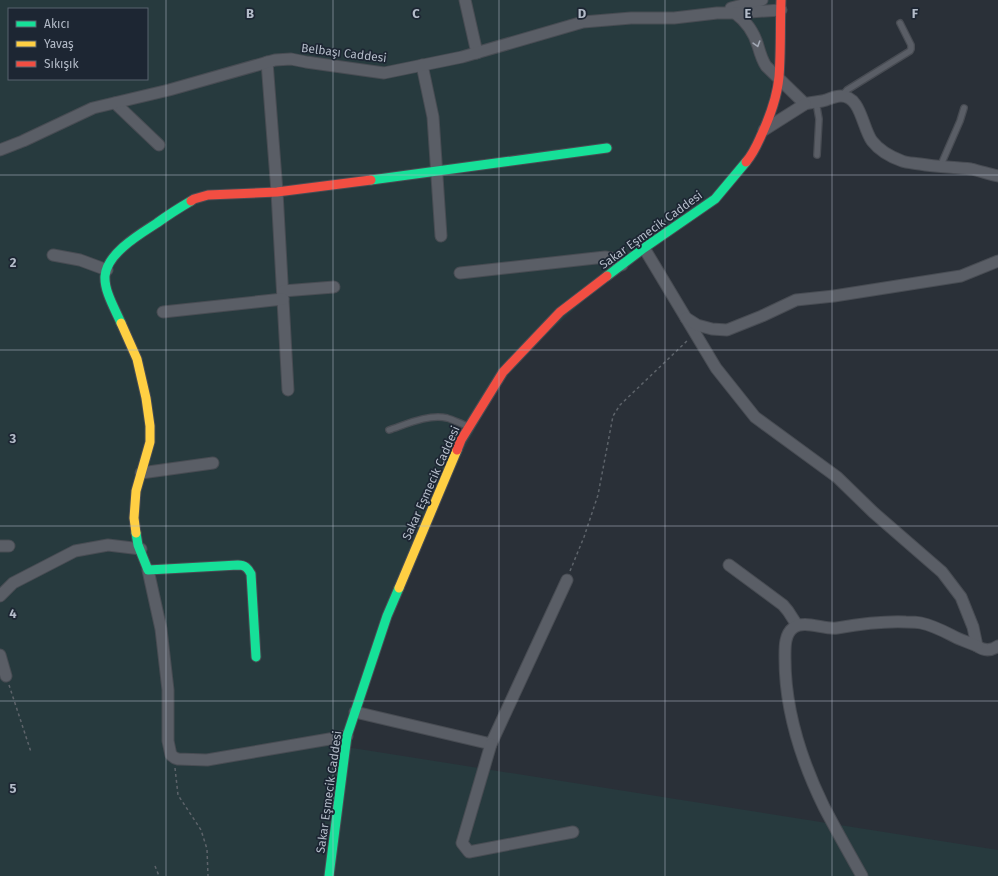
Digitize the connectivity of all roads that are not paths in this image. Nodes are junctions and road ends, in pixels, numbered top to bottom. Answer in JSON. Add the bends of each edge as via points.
{"nodes":[{"id":1,"x":465,"y":0,"type":"edge"},
{"id":2,"x":757,"y":1,"type":"edge"},
{"id":3,"x":781,"y":5,"type":"edge"},
{"id":4,"x":717,"y":13,"type":"junction"},
{"id":5,"x":735,"y":14,"type":"junction"},
{"id":6,"x":900,"y":24,"type":"dead end"},
{"id":7,"x":477,"y":53,"type":"junction"},
{"id":8,"x":267,"y":62,"type":"junction"},
{"id":9,"x":422,"y":65,"type":"junction"},
{"id":10,"x":779,"y":78,"type":"junction"},
{"id":11,"x":842,"y":96,"type":"junction"},
{"id":12,"x":115,"y":103,"type":"junction"},
{"id":13,"x":811,"y":103,"type":"junction"},
{"id":14,"x":964,"y":108,"type":"dead end"},
{"id":15,"x":764,"y":130,"type":"junction"},
{"id":16,"x":159,"y":145,"type":"dead end"},
{"id":17,"x":607,"y":148,"type":"dead end"},
{"id":18,"x":0,"y":150,"type":"edge"},
{"id":19,"x":817,"y":155,"type":"dead end"},
{"id":20,"x":940,"y":167,"type":"junction"},
{"id":21,"x":436,"y":170,"type":"junction"},
{"id":22,"x":998,"y":176,"type":"edge"},
{"id":23,"x":277,"y":192,"type":"junction"},
{"id":24,"x":441,"y":236,"type":"dead end"},
{"id":25,"x":644,"y":248,"type":"junction"},
{"id":26,"x":53,"y":255,"type":"dead end"},
{"id":27,"x":998,"y":261,"type":"edge"},
{"id":28,"x":622,"y":265,"type":"junction"},
{"id":29,"x":107,"y":270,"type":"junction"},
{"id":30,"x":460,"y":273,"type":"dead end"},
{"id":31,"x":334,"y":287,"type":"dead end"},
{"id":32,"x":283,"y":295,"type":"junction"},
{"id":33,"x":163,"y":312,"type":"dead end"},
{"id":34,"x":684,"y":316,"type":"junction"},
{"id":35,"x":288,"y":390,"type":"dead end"},
{"id":36,"x":469,"y":427,"type":"junction"},
{"id":37,"x":389,"y":430,"type":"dead end"},
{"id":38,"x":213,"y":463,"type":"dead end"},
{"id":39,"x":141,"y":473,"type":"junction"},
{"id":40,"x":141,"y":549,"type":"junction"},
{"id":41,"x":729,"y":565,"type":"dead end"},
{"id":42,"x":148,"y":570,"type":"junction"},
{"id":43,"x":567,"y":580,"type":"road end"},
{"id":44,"x":0,"y":596,"type":"edge"},
{"id":45,"x":797,"y":625,"type":"junction"},
{"id":46,"x":977,"y":646,"type":"junction"},
{"id":47,"x":998,"y":646,"type":"edge"},
{"id":48,"x":0,"y":655,"type":"edge"},
{"id":49,"x":256,"y":657,"type":"dead end"},
{"id":50,"x":6,"y":676,"type":"road end"},
{"id":51,"x":355,"y":712,"type":"junction"},
{"id":52,"x":347,"y":736,"type":"junction"},
{"id":53,"x":491,"y":744,"type":"junction"},
{"id":54,"x":573,"y":832,"type":"dead end"},
{"id":55,"x":329,"y":876,"type":"edge"},
{"id":56,"x":862,"y":876,"type":"edge"}],
"edges":[{"from":1,"to":7,"type":"street"},
{"from":2,"to":4,"type":"street","name":"Belbaşı Caddesi"},
{"from":3,"to":5,"type":"street","name":"Belbaşı Caddesi"},
{"from":3,"to":10,"type":"street","name":"Sakar Eşmecik Caddesi"},
{"from":4,"to":5,"type":"street","name":"Belbaşı Caddesi"},
{"from":4,"to":7,"type":"street","name":"Belbaşı Caddesi","via":[[674,18],[583,22]]},
{"from":5,"to":10,"type":"street","one_way":true,"via":[[752,30],[762,60]]},
{"from":6,"to":11,"type":"lane","via":[[911,45],[910,51],[847,90]]},
{"from":7,"to":9,"type":"street","name":"Belbaşı Caddesi"},
{"from":8,"to":9,"type":"street","name":"Belbaşı Caddesi","via":[[291,59],[384,73]]},
{"from":8,"to":12,"type":"street","name":"Belbaşı Caddesi"},
{"from":8,"to":23,"type":"street"},
{"from":9,"to":21,"type":"street","via":[[433,117]]},
{"from":10,"to":13,"type":"street"},
{"from":10,"to":15,"type":"street","name":"Sakar Eşmecik Caddesi"},
{"from":11,"to":13,"type":"street"},
{"from":11,"to":20,"type":"street","via":[[852,99],[872,140],[890,156],[903,162]]},
{"from":12,"to":16,"type":"street"},
{"from":12,"to":18,"type":"street","name":"Belbaşı Caddesi","via":[[93,108]]},
{"from":13,"to":15,"type":"street"},
{"from":13,"to":19,"type":"lane","via":[[819,119]]},
{"from":14,"to":20,"type":"lane"},
{"from":15,"to":25,"type":"street","name":"Sakar Eşmecik Caddesi","via":[[751,156],[715,199]]},
{"from":17,"to":21,"type":"street"},
{"from":20,"to":22,"type":"street"},
{"from":21,"to":23,"type":"street"},
{"from":21,"to":24,"type":"street"},
{"from":23,"to":29,"type":"street","via":[[208,195],[194,200],[130,241],[108,264]]},
{"from":23,"to":32,"type":"street"},
{"from":25,"to":28,"type":"street","name":"Sakar Eşmecik Caddesi"},
{"from":25,"to":34,"type":"street"},
{"from":26,"to":29,"type":"street","via":[[80,260]]},
{"from":27,"to":34,"type":"street","via":[[961,276],[796,300],[727,330],[712,330],[697,325]]},
{"from":28,"to":30,"type":"street","via":[[612,258],[605,257]]},
{"from":28,"to":36,"type":"street","name":"Sakar Eşmecik Caddesi","via":[[560,312],[503,372]]},
{"from":29,"to":39,"type":"street","via":[[106,289],[137,359],[146,398],[150,442]]},
{"from":31,"to":32,"type":"street"},
{"from":32,"to":33,"type":"street"},
{"from":32,"to":35,"type":"street"},
{"from":34,"to":46,"type":"street","via":[[716,368],[755,417],[837,477],[942,572],[961,597],[973,627]]},
{"from":36,"to":37,"type":"lane","via":[[447,418],[436,418]]},
{"from":36,"to":51,"type":"street","name":"Sakar Eşmecik Caddesi","via":[[461,440],[387,616]]},
{"from":38,"to":39,"type":"street"},
{"from":39,"to":40,"type":"street","via":[[136,491],[134,518],[138,545]]},
{"from":40,"to":42,"type":"street"},
{"from":40,"to":44,"type":"street","via":[[108,545],[75,551],[13,583]]},
{"from":41,"to":45,"type":"street","via":[[783,604]]},
{"from":42,"to":49,"type":"street","via":[[238,565],[248,568],[251,574]]},
{"from":42,"to":52,"type":"street","via":[[161,629],[168,690],[168,741],[173,757],[207,760]]},
{"from":43,"to":53,"type":"street"},
{"from":45,"to":46,"type":"street","via":[[833,628],[895,622],[920,623],[941,629]]},
{"from":45,"to":56,"type":"street","via":[[789,632],[785,645],[785,673],[791,716],[804,759],[821,800]]},
{"from":46,"to":47,"type":"street","via":[[985,650]]},
{"from":48,"to":50,"type":"street"},
{"from":51,"to":52,"type":"street","name":"Sakar Eşmecik Caddesi"},
{"from":51,"to":53,"type":"street"},
{"from":52,"to":55,"type":"street","name":"Sakar Eşmecik Caddesi"},
{"from":53,"to":54,"type":"street","via":[[462,843],[469,852]]}]}
